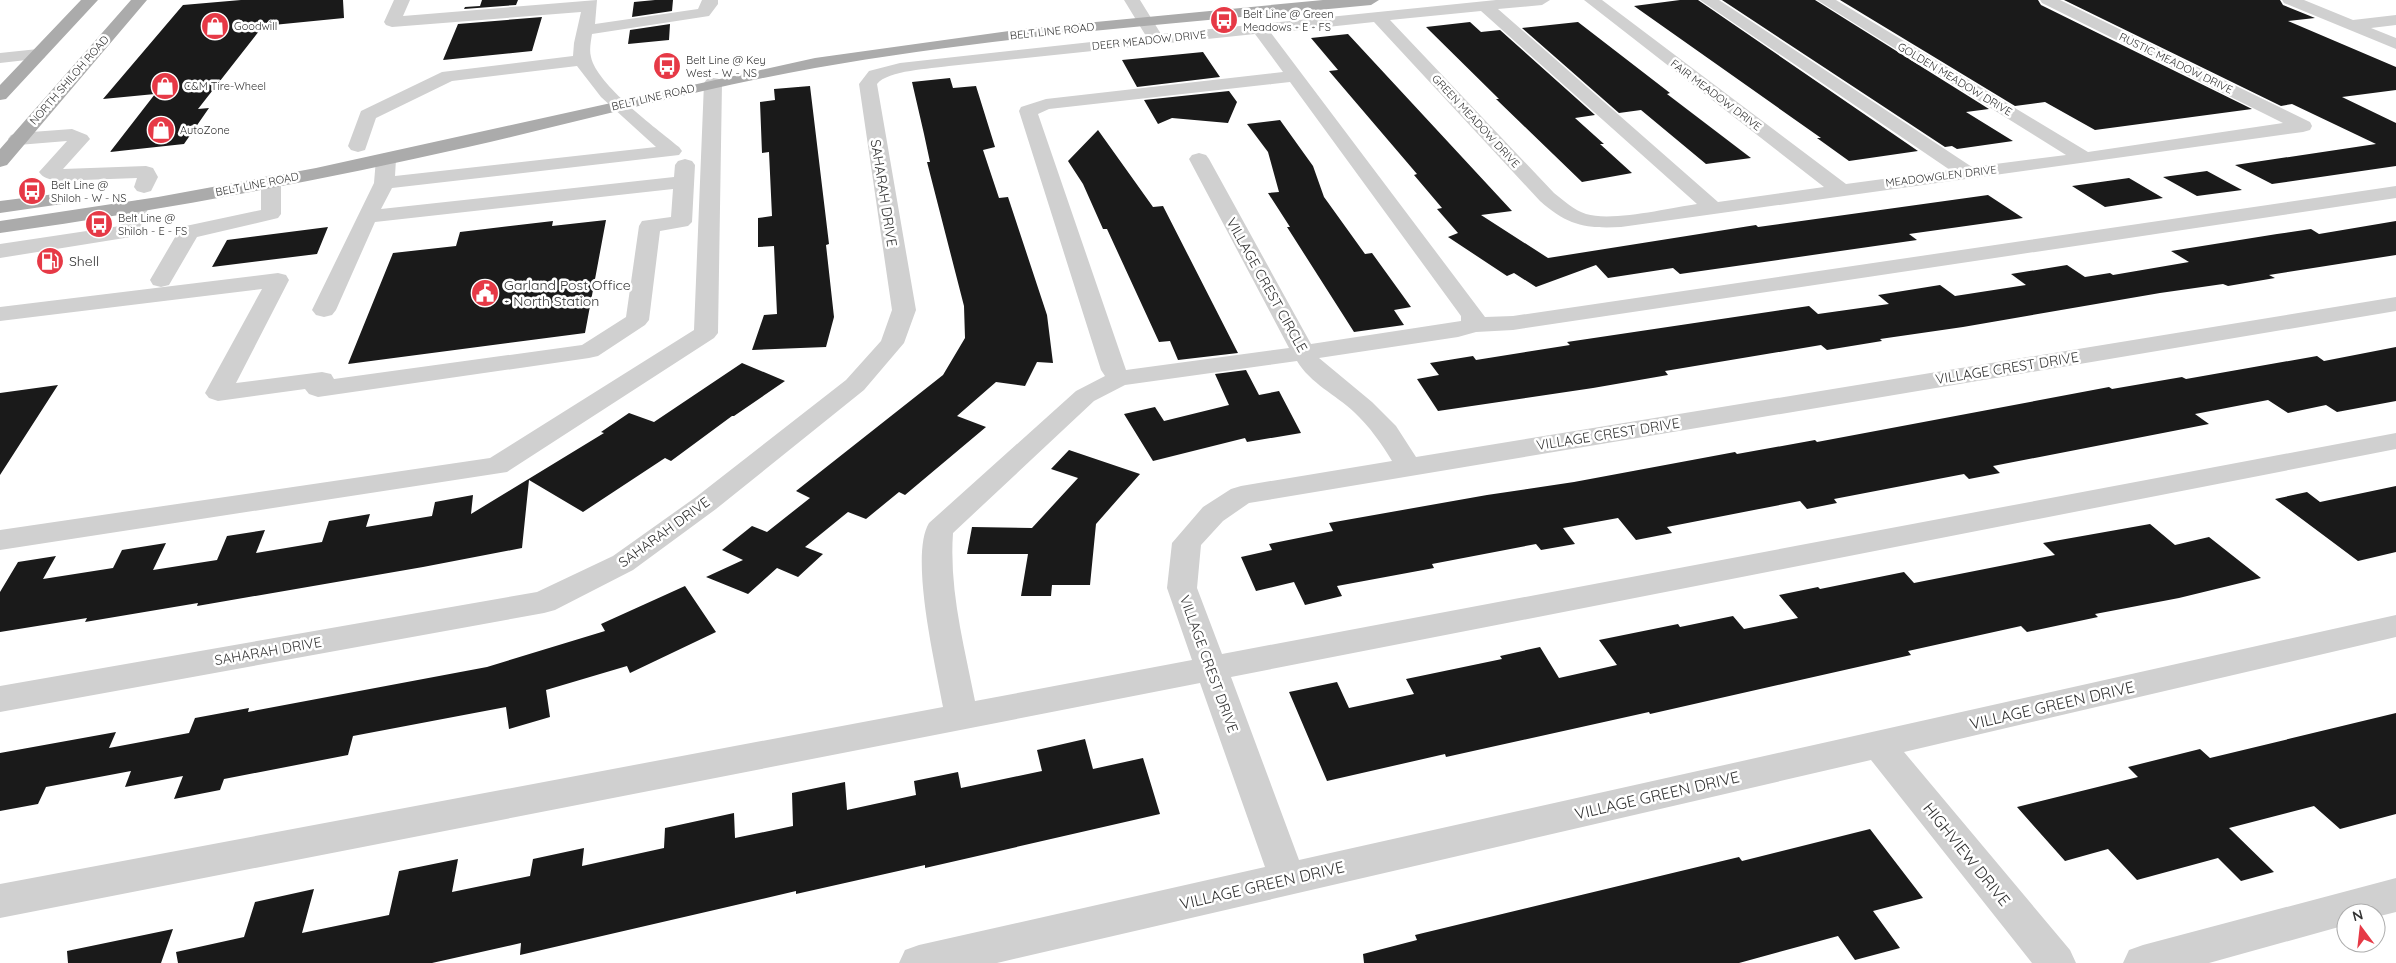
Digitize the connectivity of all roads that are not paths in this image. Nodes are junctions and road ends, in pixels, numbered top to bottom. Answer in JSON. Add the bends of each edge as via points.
{"nodes":[{"id":1,"x":90,"y":0,"type":"edge"},
{"id":2,"x":139,"y":0,"type":"edge"},
{"id":3,"x":402,"y":0,"type":"edge"},
{"id":4,"x":710,"y":0,"type":"edge"},
{"id":5,"x":1542,"y":0,"type":"edge"},
{"id":6,"x":1592,"y":0,"type":"edge"},
{"id":7,"x":1708,"y":0,"type":"edge"},
{"id":8,"x":1825,"y":0,"type":"edge"},
{"id":9,"x":2048,"y":0,"type":"edge"},
{"id":10,"x":2290,"y":0,"type":"edge"},
{"id":11,"x":2322,"y":0,"type":"edge"},
{"id":12,"x":590,"y":3,"type":"edge"},
{"id":13,"x":1134,"y":3,"type":"edge"},
{"id":14,"x":1153,"y":4,"type":"dead end"},
{"id":15,"x":1485,"y":6,"type":"junction"},
{"id":16,"x":1374,"y":8,"type":"edge"},
{"id":17,"x":1077,"y":12,"type":"dead end"},
{"id":18,"x":2396,"y":20,"type":"edge"},
{"id":19,"x":1145,"y":22,"type":"junction"},
{"id":20,"x":2378,"y":22,"type":"junction"},
{"id":21,"x":2352,"y":26,"type":"junction"},
{"id":22,"x":1259,"y":28,"type":"junction"},
{"id":23,"x":586,"y":30,"type":"junction"},
{"id":24,"x":1156,"y":39,"type":"junction"},
{"id":25,"x":2396,"y":44,"type":"edge"},
{"id":26,"x":38,"y":54,"type":"junction"},
{"id":27,"x":0,"y":58,"type":"edge"},
{"id":28,"x":583,"y":60,"type":"junction"},
{"id":29,"x":875,"y":75,"type":"joint"},
{"id":30,"x":1294,"y":76,"type":"junction"},
{"id":31,"x":713,"y":83,"type":"junction"},
{"id":32,"x":624,"y":85,"type":"dead end"},
{"id":33,"x":604,"y":89,"type":"junction"},
{"id":34,"x":585,"y":94,"type":"dead end"},
{"id":35,"x":0,"y":95,"type":"edge"},
{"id":36,"x":619,"y":105,"type":"junction"},
{"id":37,"x":2303,"y":126,"type":"joint"},
{"id":38,"x":18,"y":139,"type":"junction"},
{"id":39,"x":358,"y":146,"type":"junction"},
{"id":40,"x":338,"y":150,"type":"dead end"},
{"id":41,"x":381,"y":151,"type":"junction"},
{"id":42,"x":672,"y":151,"type":"junction"},
{"id":43,"x":2085,"y":158,"type":"junction"},
{"id":44,"x":1199,"y":159,"type":"dead end"},
{"id":45,"x":0,"y":161,"type":"edge"},
{"id":46,"x":264,"y":169,"type":"junction"},
{"id":47,"x":1967,"y":173,"type":"junction"},
{"id":48,"x":684,"y":182,"type":"junction"},
{"id":49,"x":384,"y":183,"type":"junction"},
{"id":50,"x":1840,"y":190,"type":"junction"},
{"id":51,"x":2396,"y":192,"type":"edge"},
{"id":52,"x":142,"y":197,"type":"junction"},
{"id":53,"x":1712,"y":207,"type":"junction"},
{"id":54,"x":367,"y":217,"type":"junction"},
{"id":55,"x":1578,"y":220,"type":"joint"},
{"id":56,"x":2,"y":224,"type":"edge"},
{"id":57,"x":0,"y":250,"type":"edge"},
{"id":58,"x":161,"y":280,"type":"dead end"},
{"id":59,"x":2396,"y":304,"type":"edge"},
{"id":60,"x":324,"y":310,"type":"dead end"},
{"id":61,"x":0,"y":314,"type":"edge"},
{"id":62,"x":1473,"y":325,"type":"junction"},
{"id":63,"x":1304,"y":354,"type":"junction"},
{"id":64,"x":1119,"y":378,"type":"junction"},
{"id":65,"x":2396,"y":441,"type":"edge"},
{"id":66,"x":1409,"y":467,"type":"junction"},
{"id":67,"x":0,"y":540,"type":"edge"},
{"id":68,"x":2396,"y":626,"type":"edge"},
{"id":69,"x":1210,"y":670,"type":"junction"},
{"id":70,"x":0,"y":699,"type":"edge"},
{"id":71,"x":962,"y":717,"type":"junction"},
{"id":72,"x":1878,"y":744,"type":"junction"},
{"id":73,"x":1288,"y":879,"type":"junction"},
{"id":74,"x":2396,"y":895,"type":"edge"},
{"id":75,"x":0,"y":901,"type":"edge"},
{"id":76,"x":918,"y":963,"type":"edge"},
{"id":77,"x":2056,"y":963,"type":"edge"},
{"id":78,"x":2143,"y":963,"type":"edge"}],
"edges":[{"from":1,"to":26,"type":"main road"},
{"from":2,"to":38,"type":"main road","name":"NORTH SHILOH ROAD"},
{"from":3,"to":12,"type":"street","via":[[392,22]]},
{"from":4,"to":23,"type":"street","via":[[702,13]]},
{"from":5,"to":15,"type":"street","name":"DEER MEADOW DRIVE"},
{"from":6,"to":50,"type":"street","name":"FAIR MEADOW DRIVE"},
{"from":7,"to":47,"type":"street"},
{"from":8,"to":43,"type":"street","name":"GOLDEN MEADOW DRIVE"},
{"from":9,"to":37,"type":"street","name":"RUSTIC MEADOW DRIVE"},
{"from":10,"to":21,"type":"street"},
{"from":11,"to":20,"type":"street"},
{"from":12,"to":23,"type":"street"},
{"from":13,"to":14,"type":"main road","name":"BELT LINE ROAD"},
{"from":13,"to":17,"type":"main road","name":"BELT LINE ROAD"},
{"from":13,"to":19,"type":"street"},
{"from":15,"to":16,"type":"street","name":"DEER MEADOW DRIVE"},
{"from":15,"to":53,"type":"street"},
{"from":16,"to":19,"type":"main road","name":"BELT LINE ROAD"},
{"from":16,"to":22,"type":"street","name":"DEER MEADOW DRIVE"},
{"from":16,"to":55,"type":"street","name":"GREEN MEADOW DRIVE","via":[[1547,197]]},
{"from":18,"to":20,"type":"street"},
{"from":19,"to":24,"type":"street"},
{"from":19,"to":31,"type":"main road","name":"BELT LINE ROAD","via":[[995,37],[873,54]]},
{"from":20,"to":21,"type":"street"},
{"from":21,"to":25,"type":"street"},
{"from":22,"to":24,"type":"street","name":"DEER MEADOW DRIVE"},
{"from":22,"to":30,"type":"street"},
{"from":23,"to":28,"type":"street"},
{"from":24,"to":29,"type":"street","name":"DEER MEADOW DRIVE","via":[[949,61]]},
{"from":26,"to":27,"type":"street"},
{"from":26,"to":35,"type":"main road"},
{"from":28,"to":33,"type":"street","via":[[584,67]]},
{"from":28,"to":39,"type":"street","via":[[448,76],[368,115]]},
{"from":29,"to":70,"type":"street","name":"SAHARAH DRIVE","via":[[868,84],[904,310],[892,343],[855,385],[706,503],[623,563],[544,602]]},
{"from":30,"to":62,"type":"street","via":[[1473,316]]},
{"from":30,"to":64,"type":"street","via":[[1046,104],[1028,111]]},
{"from":31,"to":36,"type":"main road","name":"BELT LINE ROAD"},
{"from":31,"to":67,"type":"street","via":[[706,333],[497,466]]},
{"from":32,"to":33,"type":"main road","name":"BELT LINE ROAD"},
{"from":33,"to":34,"type":"main road","name":"BELT LINE ROAD"},
{"from":33,"to":36,"type":"street"},
{"from":36,"to":41,"type":"main road","name":"BELT LINE ROAD"},
{"from":36,"to":42,"type":"street"},
{"from":37,"to":43,"type":"street","name":"MEADOWGLEN DRIVE"},
{"from":38,"to":45,"type":"main road","name":"NORTH SHILOH ROAD"},
{"from":38,"to":52,"type":"street","via":[[72,136],[80,139],[49,172],[56,176],[146,172],[148,177]]},
{"from":39,"to":40,"type":"main road","name":"BELT LINE ROAD"},
{"from":39,"to":41,"type":"main road","name":"BELT LINE ROAD"},
{"from":41,"to":46,"type":"main road","name":"BELT LINE ROAD"},
{"from":41,"to":49,"type":"street"},
{"from":42,"to":48,"type":"street","via":[[686,166]]},
{"from":42,"to":49,"type":"street"},
{"from":43,"to":47,"type":"street","name":"MEADOWGLEN DRIVE"},
{"from":44,"to":63,"type":"street","name":"VILLAGE CREST CIRCLE"},
{"from":46,"to":52,"type":"main road","name":"BELT LINE ROAD"},
{"from":46,"to":58,"type":"street","via":[[271,214],[189,232]]},
{"from":47,"to":50,"type":"street","name":"MEADOWGLEN DRIVE"},
{"from":48,"to":54,"type":"street"},
{"from":48,"to":61,"type":"street","via":[[681,222],[650,226],[636,320],[588,351],[318,389],[322,378],[218,393],[278,280]]},
{"from":49,"to":54,"type":"street"},
{"from":50,"to":53,"type":"street","name":"MEADOWGLEN DRIVE"},
{"from":51,"to":62,"type":"street","via":[[1523,322]]},
{"from":52,"to":56,"type":"main road","name":"BELT LINE ROAD"},
{"from":52,"to":57,"type":"street","via":[[129,230]]},
{"from":53,"to":55,"type":"street","name":"MEADOWGLEN DRIVE","via":[[1621,221]]},
{"from":54,"to":60,"type":"street"},
{"from":59,"to":66,"type":"street","name":"VILLAGE CREST DRIVE"},
{"from":62,"to":63,"type":"street"},
{"from":63,"to":64,"type":"street"},
{"from":63,"to":66,"type":"street","name":"VILLAGE CREST CIRCLE","via":[[1312,366],[1388,432]]},
{"from":64,"to":71,"type":"street","via":[[1085,396],[939,530],[936,550],[940,591]]},
{"from":65,"to":69,"type":"street"},
{"from":66,"to":69,"type":"street","name":"VILLAGE CREST DRIVE","via":[[1241,494],[1213,514],[1188,543],[1182,588]]},
{"from":68,"to":72,"type":"street","name":"VILLAGE GREEN DRIVE"},
{"from":69,"to":71,"type":"street"},
{"from":69,"to":73,"type":"street","name":"VILLAGE CREST DRIVE"},
{"from":71,"to":75,"type":"street"},
{"from":72,"to":73,"type":"street","name":"VILLAGE GREEN DRIVE"},
{"from":72,"to":77,"type":"street","name":"HIGHVIEW DRIVE"},
{"from":73,"to":76,"type":"street","name":"VILLAGE GREEN DRIVE"},
{"from":74,"to":78,"type":"street"}]}
